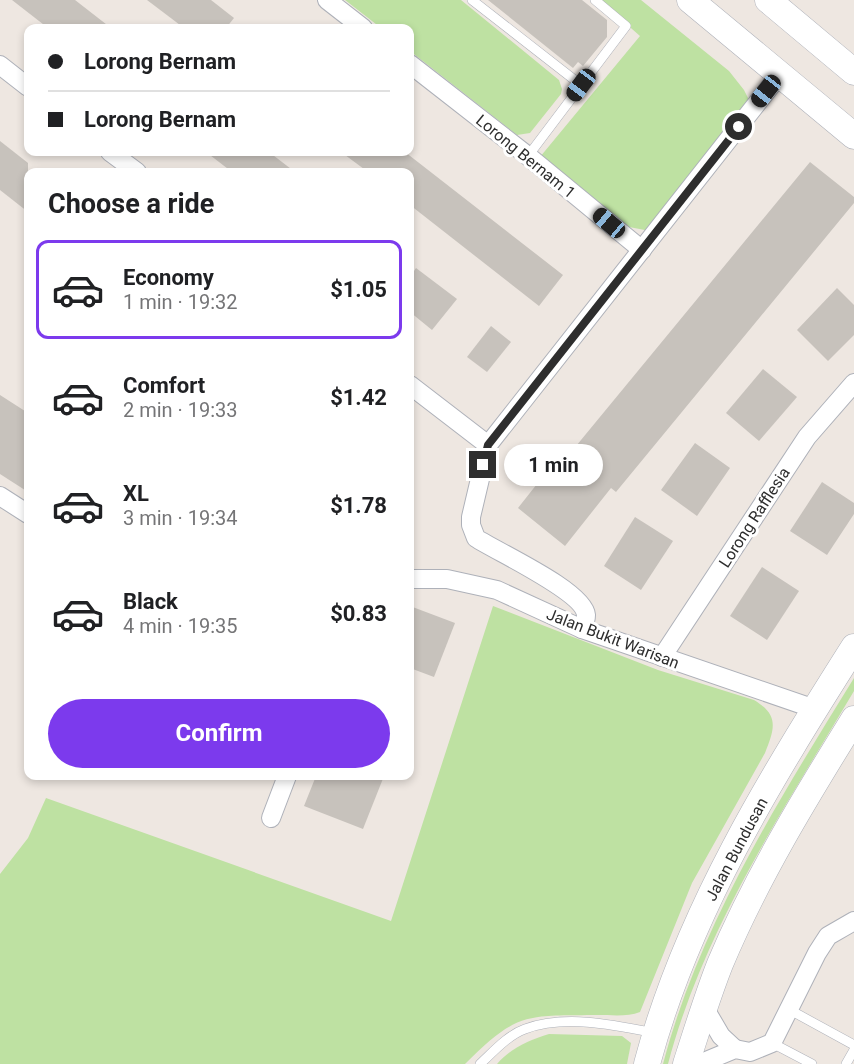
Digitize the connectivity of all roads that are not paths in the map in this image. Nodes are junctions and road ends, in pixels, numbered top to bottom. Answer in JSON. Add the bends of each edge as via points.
{"nodes":[{"id":1,"x":327,"y":0,"type":"edge"},
{"id":2,"x":472,"y":0,"type":"edge"},
{"id":3,"x":595,"y":0,"type":"edge"},
{"id":4,"x":690,"y":0,"type":"edge"},
{"id":5,"x":768,"y":0,"type":"edge"},
{"id":6,"x":358,"y":24,"type":"edge"},
{"id":7,"x":0,"y":65,"type":"edge"},
{"id":8,"x":414,"y":67,"type":"edge"},
{"id":9,"x":854,"y":72,"type":"edge"},
{"id":10,"x":780,"y":74,"type":"junction"},
{"id":11,"x":24,"y":84,"type":"edge"},
{"id":12,"x":581,"y":85,"type":"junction"},
{"id":13,"x":854,"y":136,"type":"edge"},
{"id":14,"x":115,"y":156,"type":"edge"},
{"id":15,"x":528,"y":156,"type":"junction"},
{"id":16,"x":132,"y":168,"type":"edge"},
{"id":17,"x":642,"y":250,"type":"junction"},
{"id":18,"x":854,"y":383,"type":"edge"},
{"id":19,"x":414,"y":388,"type":"edge"},
{"id":20,"x":488,"y":445,"type":"junction"},
{"id":21,"x":0,"y":496,"type":"edge"},
{"id":22,"x":24,"y":511,"type":"edge"},
{"id":23,"x":414,"y":579,"type":"edge"},
{"id":24,"x":582,"y":629,"type":"junction"},
{"id":25,"x":854,"y":647,"type":"edge"},
{"id":26,"x":662,"y":657,"type":"junction"},
{"id":27,"x":815,"y":709,"type":"junction"},
{"id":28,"x":854,"y":719,"type":"edge"},
{"id":29,"x":285,"y":780,"type":"edge"},
{"id":30,"x":271,"y":818,"type":"dead end"},
{"id":31,"x":854,"y":921,"type":"edge"},
{"id":32,"x":704,"y":1007,"type":"junction"},
{"id":33,"x":790,"y":1010,"type":"junction"},
{"id":34,"x":655,"y":1033,"type":"junction"},
{"id":35,"x":772,"y":1043,"type":"junction"},
{"id":36,"x":854,"y":1045,"type":"edge"},
{"id":37,"x":735,"y":1049,"type":"junction"},
{"id":38,"x":854,"y":1050,"type":"edge"},
{"id":39,"x":480,"y":1064,"type":"edge"},
{"id":40,"x":647,"y":1064,"type":"edge"},
{"id":41,"x":687,"y":1064,"type":"edge"},
{"id":42,"x":699,"y":1064,"type":"edge"},
{"id":43,"x":812,"y":1064,"type":"edge"},
{"id":44,"x":846,"y":1064,"type":"edge"}],
"edges":[{"from":1,"to":6,"type":"street"},
{"from":2,"to":12,"type":"lane"},
{"from":3,"to":12,"type":"lane","via":[[626,26]]},
{"from":4,"to":10,"type":"main road"},
{"from":5,"to":9,"type":"main road"},
{"from":7,"to":11,"type":"street"},
{"from":8,"to":15,"type":"street","name":"Lorong Bernam 1"},
{"from":10,"to":13,"type":"main road"},
{"from":10,"to":17,"type":"street"},
{"from":12,"to":15,"type":"lane"},
{"from":14,"to":16,"type":"street"},
{"from":15,"to":17,"type":"street","name":"Lorong Bernam 1"},
{"from":17,"to":20,"type":"street"},
{"from":18,"to":26,"type":"street","name":"Lorong Rafflesia","via":[[807,437]]},
{"from":19,"to":20,"type":"street"},
{"from":20,"to":24,"type":"street","via":[[471,517],[476,538],[532,568],[574,597],[582,604],[586,616]]},
{"from":21,"to":22,"type":"street"},
{"from":23,"to":24,"type":"street","name":"Jalan Bukit Warisan","via":[[447,579],[497,590]]},
{"from":24,"to":26,"type":"street","name":"Jalan Bukit Warisan"},
{"from":25,"to":27,"type":"main road","name":"Jalan Bundusan"},
{"from":26,"to":27,"type":"street","name":"Jalan Bukit Warisan"},
{"from":27,"to":34,"type":"main road","name":"Jalan Bundusan","via":[[726,862],[680,960]]},
{"from":28,"to":32,"type":"main road","via":[[772,857],[720,964]]},
{"from":29,"to":30,"type":"street"},
{"from":31,"to":33,"type":"street","via":[[828,936]]},
{"from":32,"to":37,"type":"street","via":[[721,1036]]},
{"from":32,"to":41,"type":"main road"},
{"from":33,"to":35,"type":"street"},
{"from":33,"to":36,"type":"lane"},
{"from":34,"to":39,"type":"lane","via":[[609,1024],[550,1023],[523,1029]]},
{"from":34,"to":40,"type":"main road","name":"Jalan Bundusan"},
{"from":35,"to":37,"type":"street","via":[[750,1052]]},
{"from":35,"to":43,"type":"lane"},
{"from":37,"to":42,"type":"street"},
{"from":38,"to":44,"type":"lane"}]}
